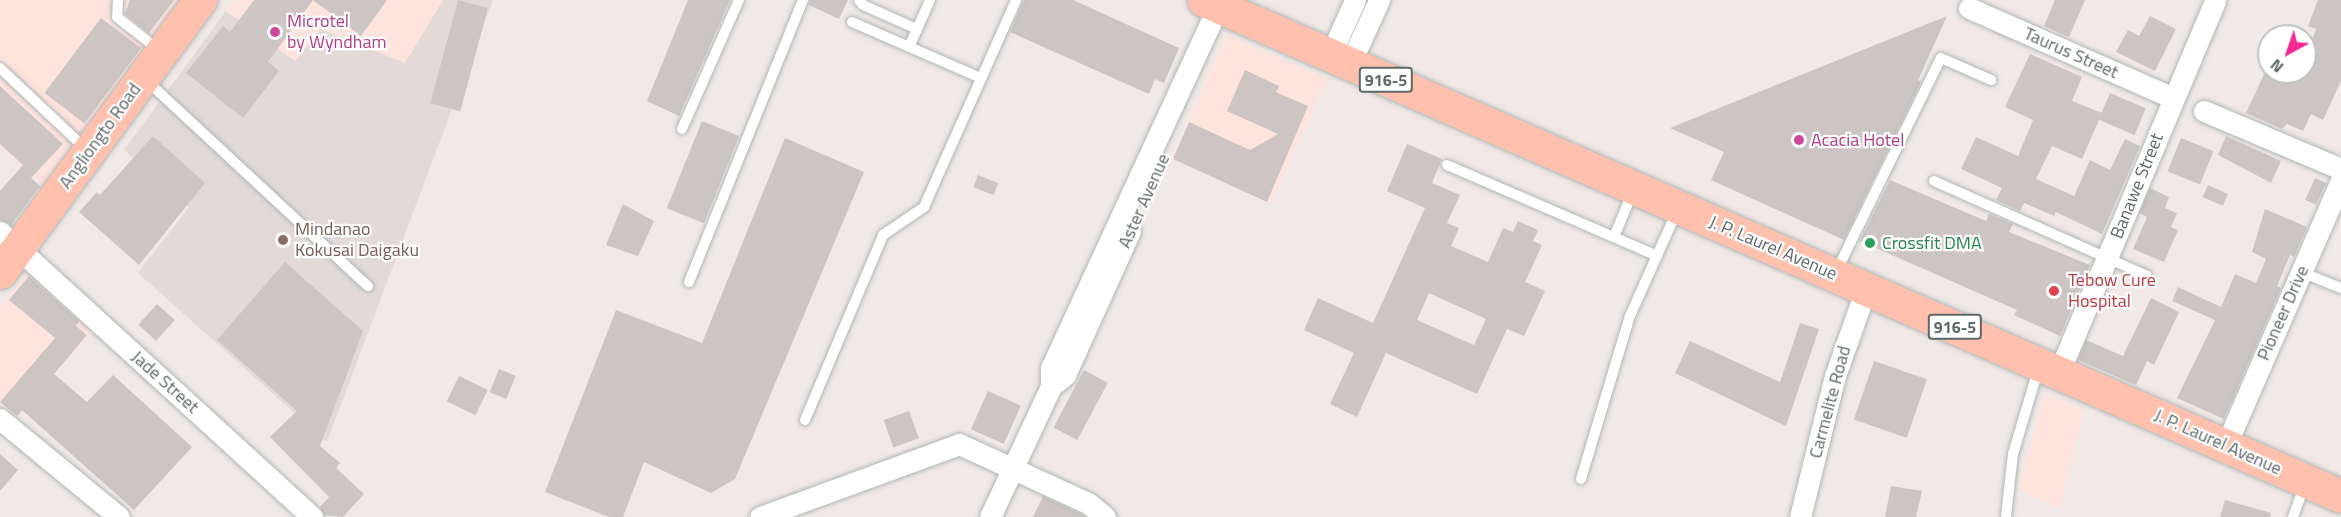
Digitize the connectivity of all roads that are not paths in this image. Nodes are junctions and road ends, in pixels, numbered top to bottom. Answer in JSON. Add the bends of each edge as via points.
{"nodes":[{"id":1,"x":118,"y":0,"type":"edge"},
{"id":2,"x":200,"y":0,"type":"edge"},
{"id":3,"x":739,"y":0,"type":"edge"},
{"id":4,"x":803,"y":0,"type":"edge"},
{"id":5,"x":859,"y":0,"type":"edge"},
{"id":6,"x":930,"y":0,"type":"edge"},
{"id":7,"x":1016,"y":0,"type":"edge"},
{"id":8,"x":1355,"y":0,"type":"edge"},
{"id":9,"x":1378,"y":0,"type":"edge"},
{"id":10,"x":2215,"y":0,"type":"edge"},
{"id":11,"x":1213,"y":4,"type":"edge"},
{"id":12,"x":1969,"y":8,"type":"dead end"},
{"id":13,"x":852,"y":21,"type":"dead end"},
{"id":14,"x":917,"y":29,"type":"junction"},
{"id":15,"x":909,"y":47,"type":"junction"},
{"id":16,"x":1340,"y":60,"type":"junction"},
{"id":17,"x":152,"y":64,"type":"junction"},
{"id":18,"x":0,"y":68,"type":"edge"},
{"id":19,"x":981,"y":78,"type":"junction"},
{"id":20,"x":1991,"y":80,"type":"dead end"},
{"id":21,"x":2173,"y":99,"type":"junction"},
{"id":22,"x":2204,"y":111,"type":"dead end"},
{"id":23,"x":682,"y":129,"type":"dead end"},
{"id":24,"x":88,"y":151,"type":"junction"},
{"id":25,"x":1447,"y":165,"type":"dead end"},
{"id":26,"x":2341,"y":170,"type":"edge"},
{"id":27,"x":1934,"y":181,"type":"dead end"},
{"id":28,"x":2341,"y":182,"type":"edge"},
{"id":29,"x":1634,"y":188,"type":"junction"},
{"id":30,"x":1678,"y":207,"type":"junction"},
{"id":31,"x":1614,"y":237,"type":"junction"},
{"id":32,"x":6,"y":251,"type":"edge"},
{"id":33,"x":1657,"y":256,"type":"junction"},
{"id":34,"x":2108,"y":258,"type":"junction"},
{"id":35,"x":2301,"y":272,"type":"junction"},
{"id":36,"x":1835,"y":275,"type":"junction"},
{"id":37,"x":2147,"y":276,"type":"dead end"},
{"id":38,"x":689,"y":282,"type":"dead end"},
{"id":39,"x":368,"y":286,"type":"dead end"},
{"id":40,"x":2341,"y":288,"type":"edge"},
{"id":41,"x":1866,"y":289,"type":"junction"},
{"id":42,"x":2049,"y":368,"type":"junction"},
{"id":43,"x":0,"y":419,"type":"edge"},
{"id":44,"x":806,"y":420,"type":"dead end"},
{"id":45,"x":2226,"y":445,"type":"junction"},
{"id":46,"x":1012,"y":467,"type":"junction"},
{"id":47,"x":1581,"y":479,"type":"dead end"},
{"id":48,"x":2306,"y":480,"type":"junction"},
{"id":49,"x":2341,"y":496,"type":"edge"},
{"id":50,"x":298,"y":513,"type":"edge"},
{"id":51,"x":2006,"y":516,"type":"edge"},
{"id":52,"x":119,"y":517,"type":"edge"},
{"id":53,"x":760,"y":517,"type":"edge"},
{"id":54,"x":990,"y":517,"type":"edge"},
{"id":55,"x":1105,"y":517,"type":"edge"},
{"id":56,"x":1800,"y":517,"type":"edge"},
{"id":57,"x":2293,"y":517,"type":"edge"}],
"edges":[{"from":1,"to":17,"type":"lane","via":[[117,17]]},
{"from":2,"to":17,"type":"main road","name":"Angliongto Road"},
{"from":3,"to":23,"type":"lane"},
{"from":4,"to":38,"type":"lane"},
{"from":5,"to":14,"type":"lane","via":[[862,5]]},
{"from":6,"to":14,"type":"lane"},
{"from":7,"to":19,"type":"lane"},
{"from":8,"to":16,"type":"street"},
{"from":9,"to":16,"type":"street"},
{"from":10,"to":21,"type":"street","name":"Banawe Street"},
{"from":11,"to":16,"type":"main road","name":"J. P. Laurel Avenue","number":"916-5"},
{"from":11,"to":46,"type":"street","name":"Aster Avenue","via":[[1154,161],[1070,345],[1050,368],[1051,386]]},
{"from":12,"to":21,"type":"street","name":"Taurus Street"},
{"from":13,"to":15,"type":"lane"},
{"from":14,"to":15,"type":"lane"},
{"from":15,"to":19,"type":"lane"},
{"from":16,"to":29,"type":"main road","name":"J. P. Laurel Avenue","number":"916-5"},
{"from":17,"to":24,"type":"main road","name":"Angliongto Road"},
{"from":17,"to":39,"type":"lane"},
{"from":18,"to":24,"type":"lane"},
{"from":19,"to":44,"type":"lane","via":[[924,207],[883,235]]},
{"from":20,"to":36,"type":"lane","via":[[1941,58]]},
{"from":21,"to":34,"type":"street","name":"Banawe Street"},
{"from":22,"to":26,"type":"street"},
{"from":24,"to":32,"type":"main road","name":"Angliongto Road"},
{"from":25,"to":31,"type":"lane"},
{"from":27,"to":34,"type":"lane"},
{"from":28,"to":35,"type":"street","name":"Pioneer Drive"},
{"from":29,"to":30,"type":"main road","name":"J. P. Laurel Avenue","number":"916-5"},
{"from":29,"to":31,"type":"lane"},
{"from":30,"to":33,"type":"lane"},
{"from":30,"to":36,"type":"main road","name":"J. P. Laurel Avenue","number":"916-5"},
{"from":31,"to":33,"type":"lane"},
{"from":32,"to":50,"type":"street","name":"Jade Street"},
{"from":33,"to":47,"type":"lane","via":[[1630,316]]},
{"from":34,"to":37,"type":"lane"},
{"from":34,"to":42,"type":"street","name":"Banawe Street"},
{"from":35,"to":40,"type":"lane"},
{"from":35,"to":45,"type":"street","name":"Pioneer Drive"},
{"from":36,"to":41,"type":"main road","name":"J. P. Laurel Avenue","number":"916-5"},
{"from":41,"to":42,"type":"main road","name":"J. P. Laurel Avenue","number":"916-5"},
{"from":41,"to":56,"type":"street","name":"Carmelite Road","via":[[1835,376]]},
{"from":42,"to":45,"type":"main road","name":"J. P. Laurel Avenue","number":"916-5"},
{"from":42,"to":51,"type":"lane","via":[[2013,454]]},
{"from":43,"to":52,"type":"street"},
{"from":45,"to":48,"type":"main road","name":"J. P. Laurel Avenue","number":"916-5"},
{"from":46,"to":53,"type":"street","via":[[972,448],[950,444]]},
{"from":46,"to":54,"type":"street","name":"Aster Avenue"},
{"from":46,"to":55,"type":"street","via":[[1088,503]]},
{"from":48,"to":49,"type":"main road","name":"J. P. Laurel Avenue","number":"916-5"},
{"from":48,"to":57,"type":"lane"}]}
